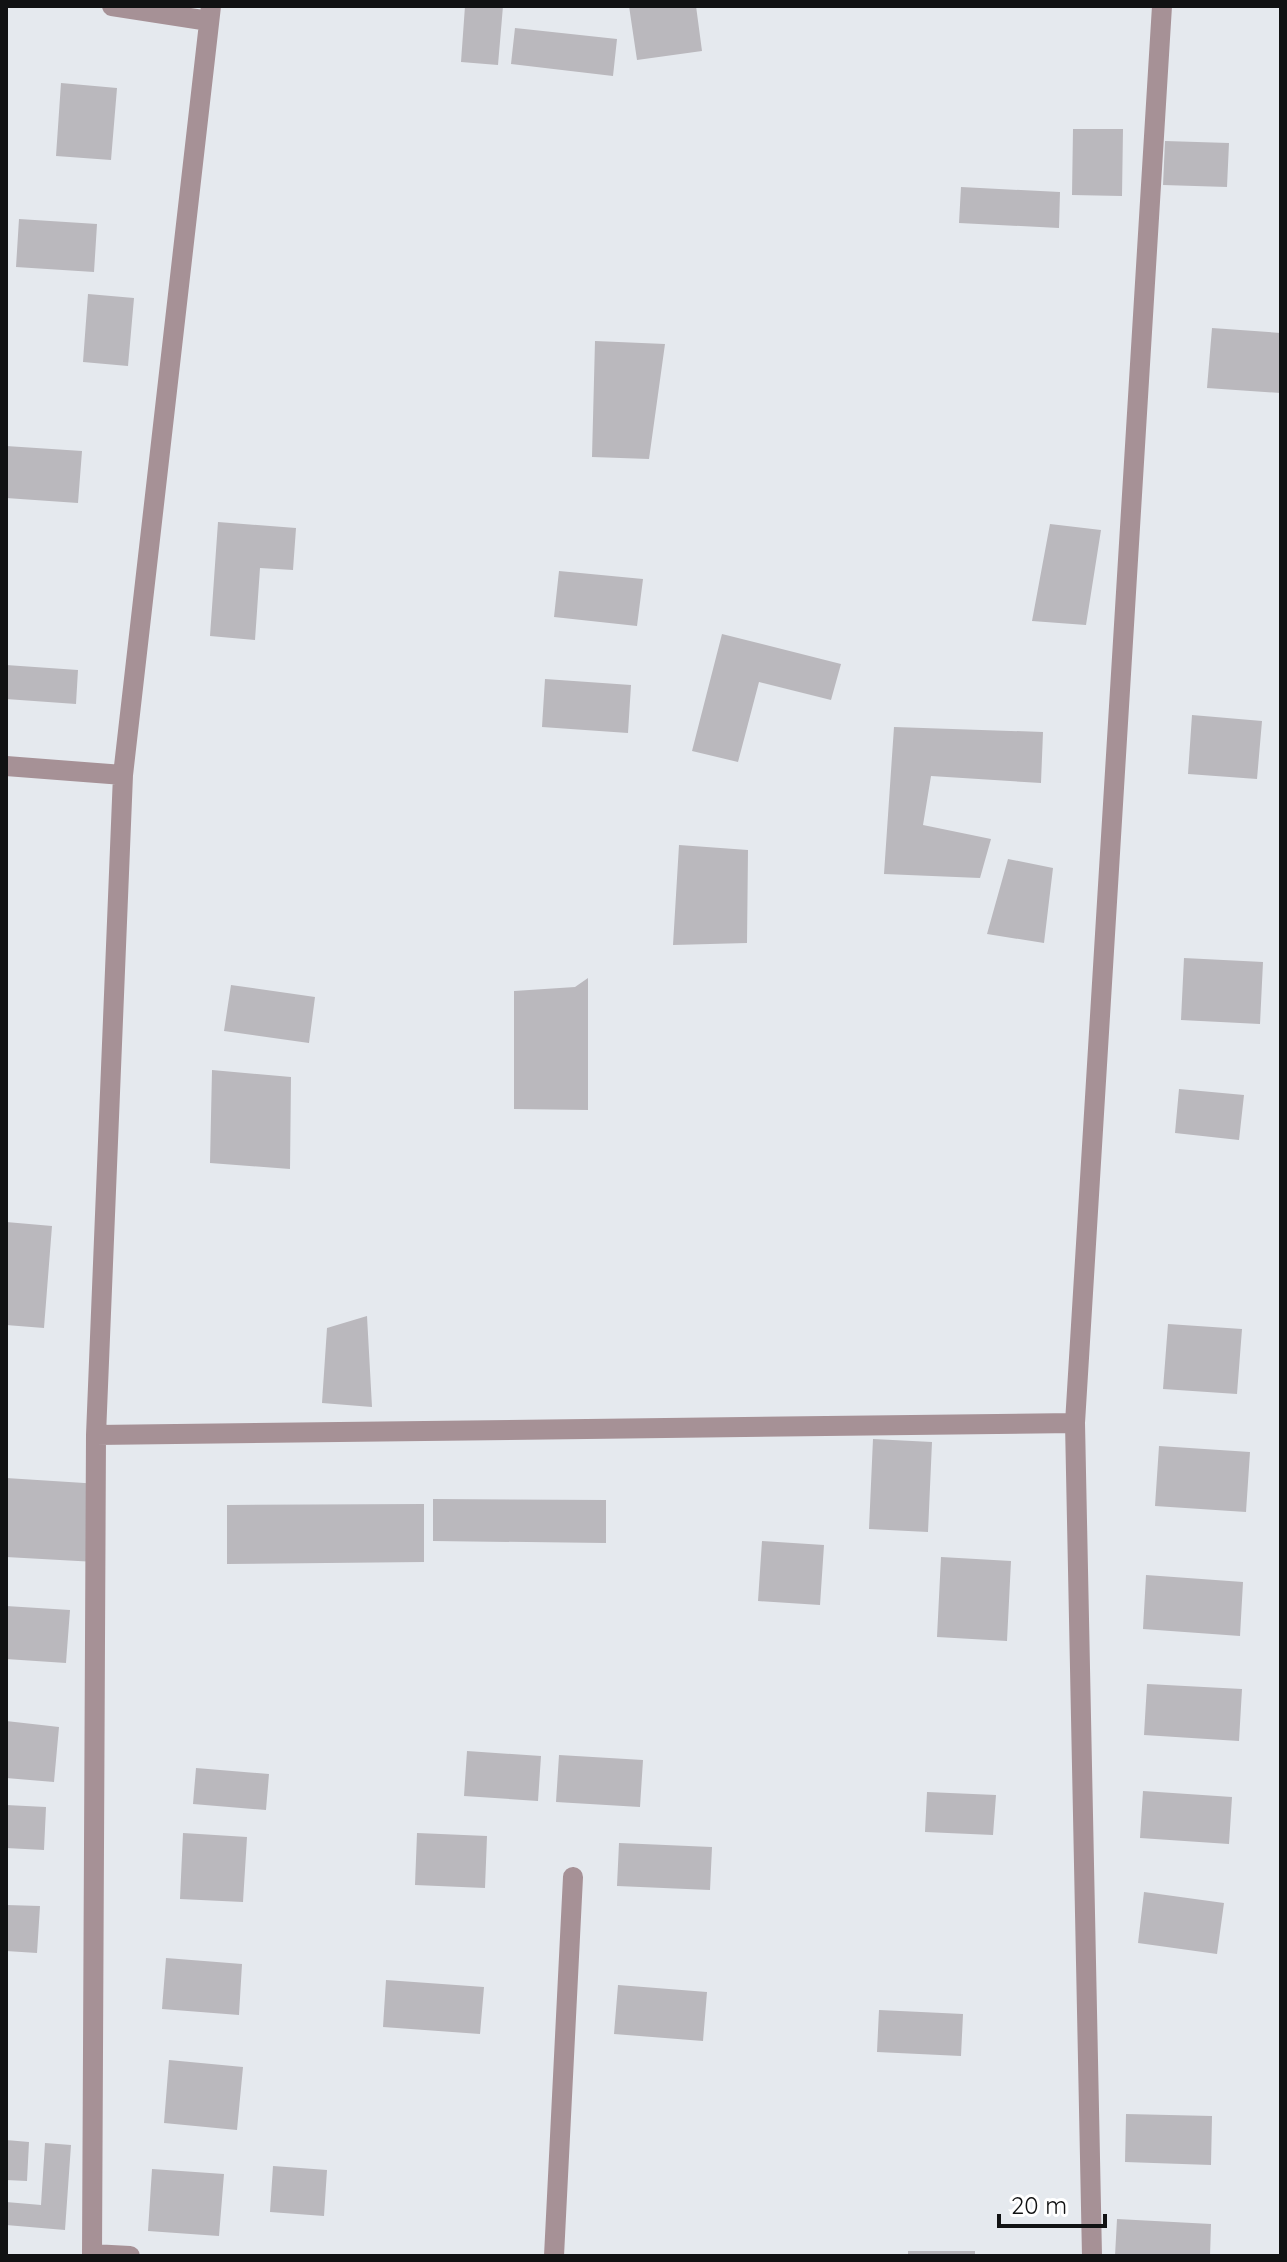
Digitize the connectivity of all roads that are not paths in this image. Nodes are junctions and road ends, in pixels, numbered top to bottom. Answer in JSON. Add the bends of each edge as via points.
{"nodes":[{"id":1,"x":112,"y":6,"type":"edge"},
{"id":2,"x":1162,"y":6,"type":"edge"},
{"id":3,"x":210,"y":14,"type":"edge"},
{"id":4,"x":6,"y":766,"type":"edge"},
{"id":5,"x":123,"y":775,"type":"junction"},
{"id":6,"x":1075,"y":1423,"type":"junction"},
{"id":7,"x":96,"y":1435,"type":"junction"},
{"id":8,"x":573,"y":1877,"type":"dead end"},
{"id":9,"x":92,"y":2255,"type":"edge"},
{"id":10,"x":130,"y":2256,"type":"edge"},
{"id":11,"x":554,"y":2256,"type":"edge"},
{"id":12,"x":1092,"y":2256,"type":"edge"}],
"edges":[{"from":1,"to":3,"type":"street"},
{"from":2,"to":6,"type":"street"},
{"from":3,"to":5,"type":"street"},
{"from":4,"to":5,"type":"street"},
{"from":5,"to":7,"type":"street"},
{"from":6,"to":7,"type":"street"},
{"from":6,"to":12,"type":"street"},
{"from":7,"to":9,"type":"street"},
{"from":8,"to":11,"type":"street"},
{"from":9,"to":10,"type":"street"}]}
